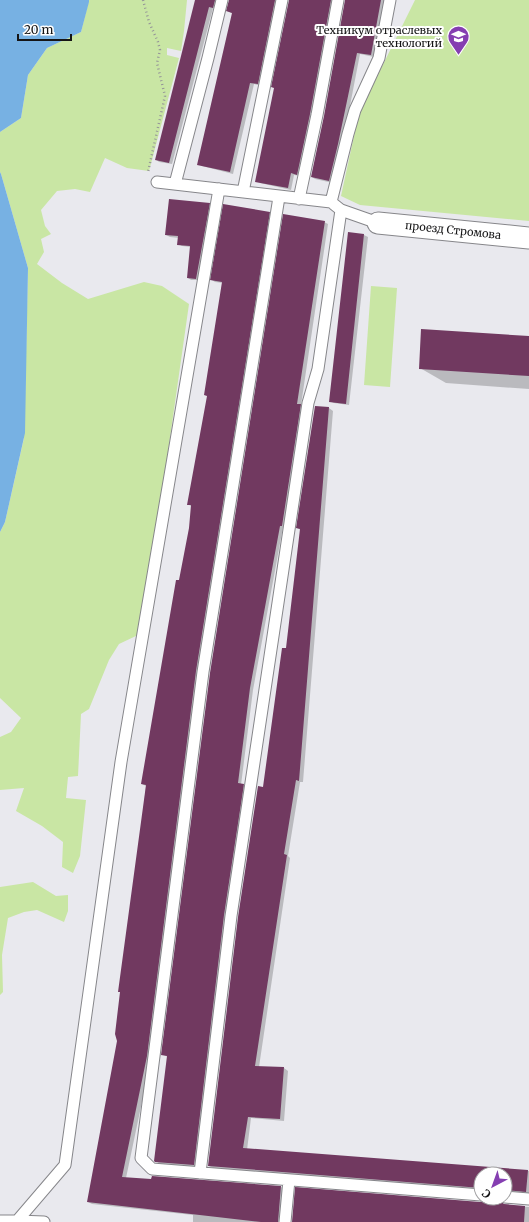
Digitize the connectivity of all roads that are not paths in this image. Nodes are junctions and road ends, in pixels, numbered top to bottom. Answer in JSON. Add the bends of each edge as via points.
{"nodes":[{"id":1,"x":222,"y":0,"type":"edge"},
{"id":2,"x":282,"y":0,"type":"edge"},
{"id":3,"x":338,"y":0,"type":"edge"},
{"id":4,"x":390,"y":0,"type":"edge"},
{"id":5,"x":158,"y":182,"type":"road end"},
{"id":6,"x":175,"y":184,"type":"junction"},
{"id":7,"x":218,"y":189,"type":"junction"},
{"id":8,"x":243,"y":192,"type":"junction"},
{"id":9,"x":279,"y":197,"type":"junction"},
{"id":10,"x":299,"y":199,"type":"junction"},
{"id":11,"x":331,"y":202,"type":"junction"},
{"id":12,"x":341,"y":210,"type":"junction"},
{"id":13,"x":378,"y":223,"type":"joint"},
{"id":14,"x":529,"y":238,"type":"edge"},
{"id":15,"x":200,"y":1173,"type":"junction"},
{"id":16,"x":289,"y":1180,"type":"junction"},
{"id":17,"x":473,"y":1194,"type":"edge"},
{"id":18,"x":513,"y":1198,"type":"edge"},
{"id":19,"x":529,"y":1199,"type":"edge"},
{"id":20,"x":0,"y":1221,"type":"edge"},
{"id":21,"x":17,"y":1221,"type":"edge"},
{"id":22,"x":44,"y":1222,"type":"edge"},
{"id":23,"x":285,"y":1222,"type":"edge"}],
"edges":[{"from":1,"to":6,"type":"lane"},
{"from":2,"to":8,"type":"lane"},
{"from":3,"to":10,"type":"lane"},
{"from":4,"to":11,"type":"lane","via":[[379,58],[355,110]]},
{"from":5,"to":6,"type":"lane"},
{"from":6,"to":7,"type":"lane"},
{"from":7,"to":8,"type":"lane"},
{"from":7,"to":21,"type":"lane","via":[[121,762],[65,1165]]},
{"from":8,"to":9,"type":"lane"},
{"from":9,"to":10,"type":"lane"},
{"from":9,"to":15,"type":"lane","via":[[204,672],[141,1158],[152,1169]]},
{"from":10,"to":11,"type":"lane"},
{"from":11,"to":12,"type":"lane"},
{"from":12,"to":13,"type":"lane"},
{"from":12,"to":15,"type":"lane","via":[[318,369],[308,403],[231,916]]},
{"from":13,"to":14,"type":"street","name":"проезд Стромова"},
{"from":15,"to":16,"type":"lane"},
{"from":16,"to":17,"type":"lane"},
{"from":16,"to":23,"type":"lane"},
{"from":18,"to":19,"type":"lane"},
{"from":20,"to":21,"type":"lane"},
{"from":21,"to":22,"type":"lane"}]}
